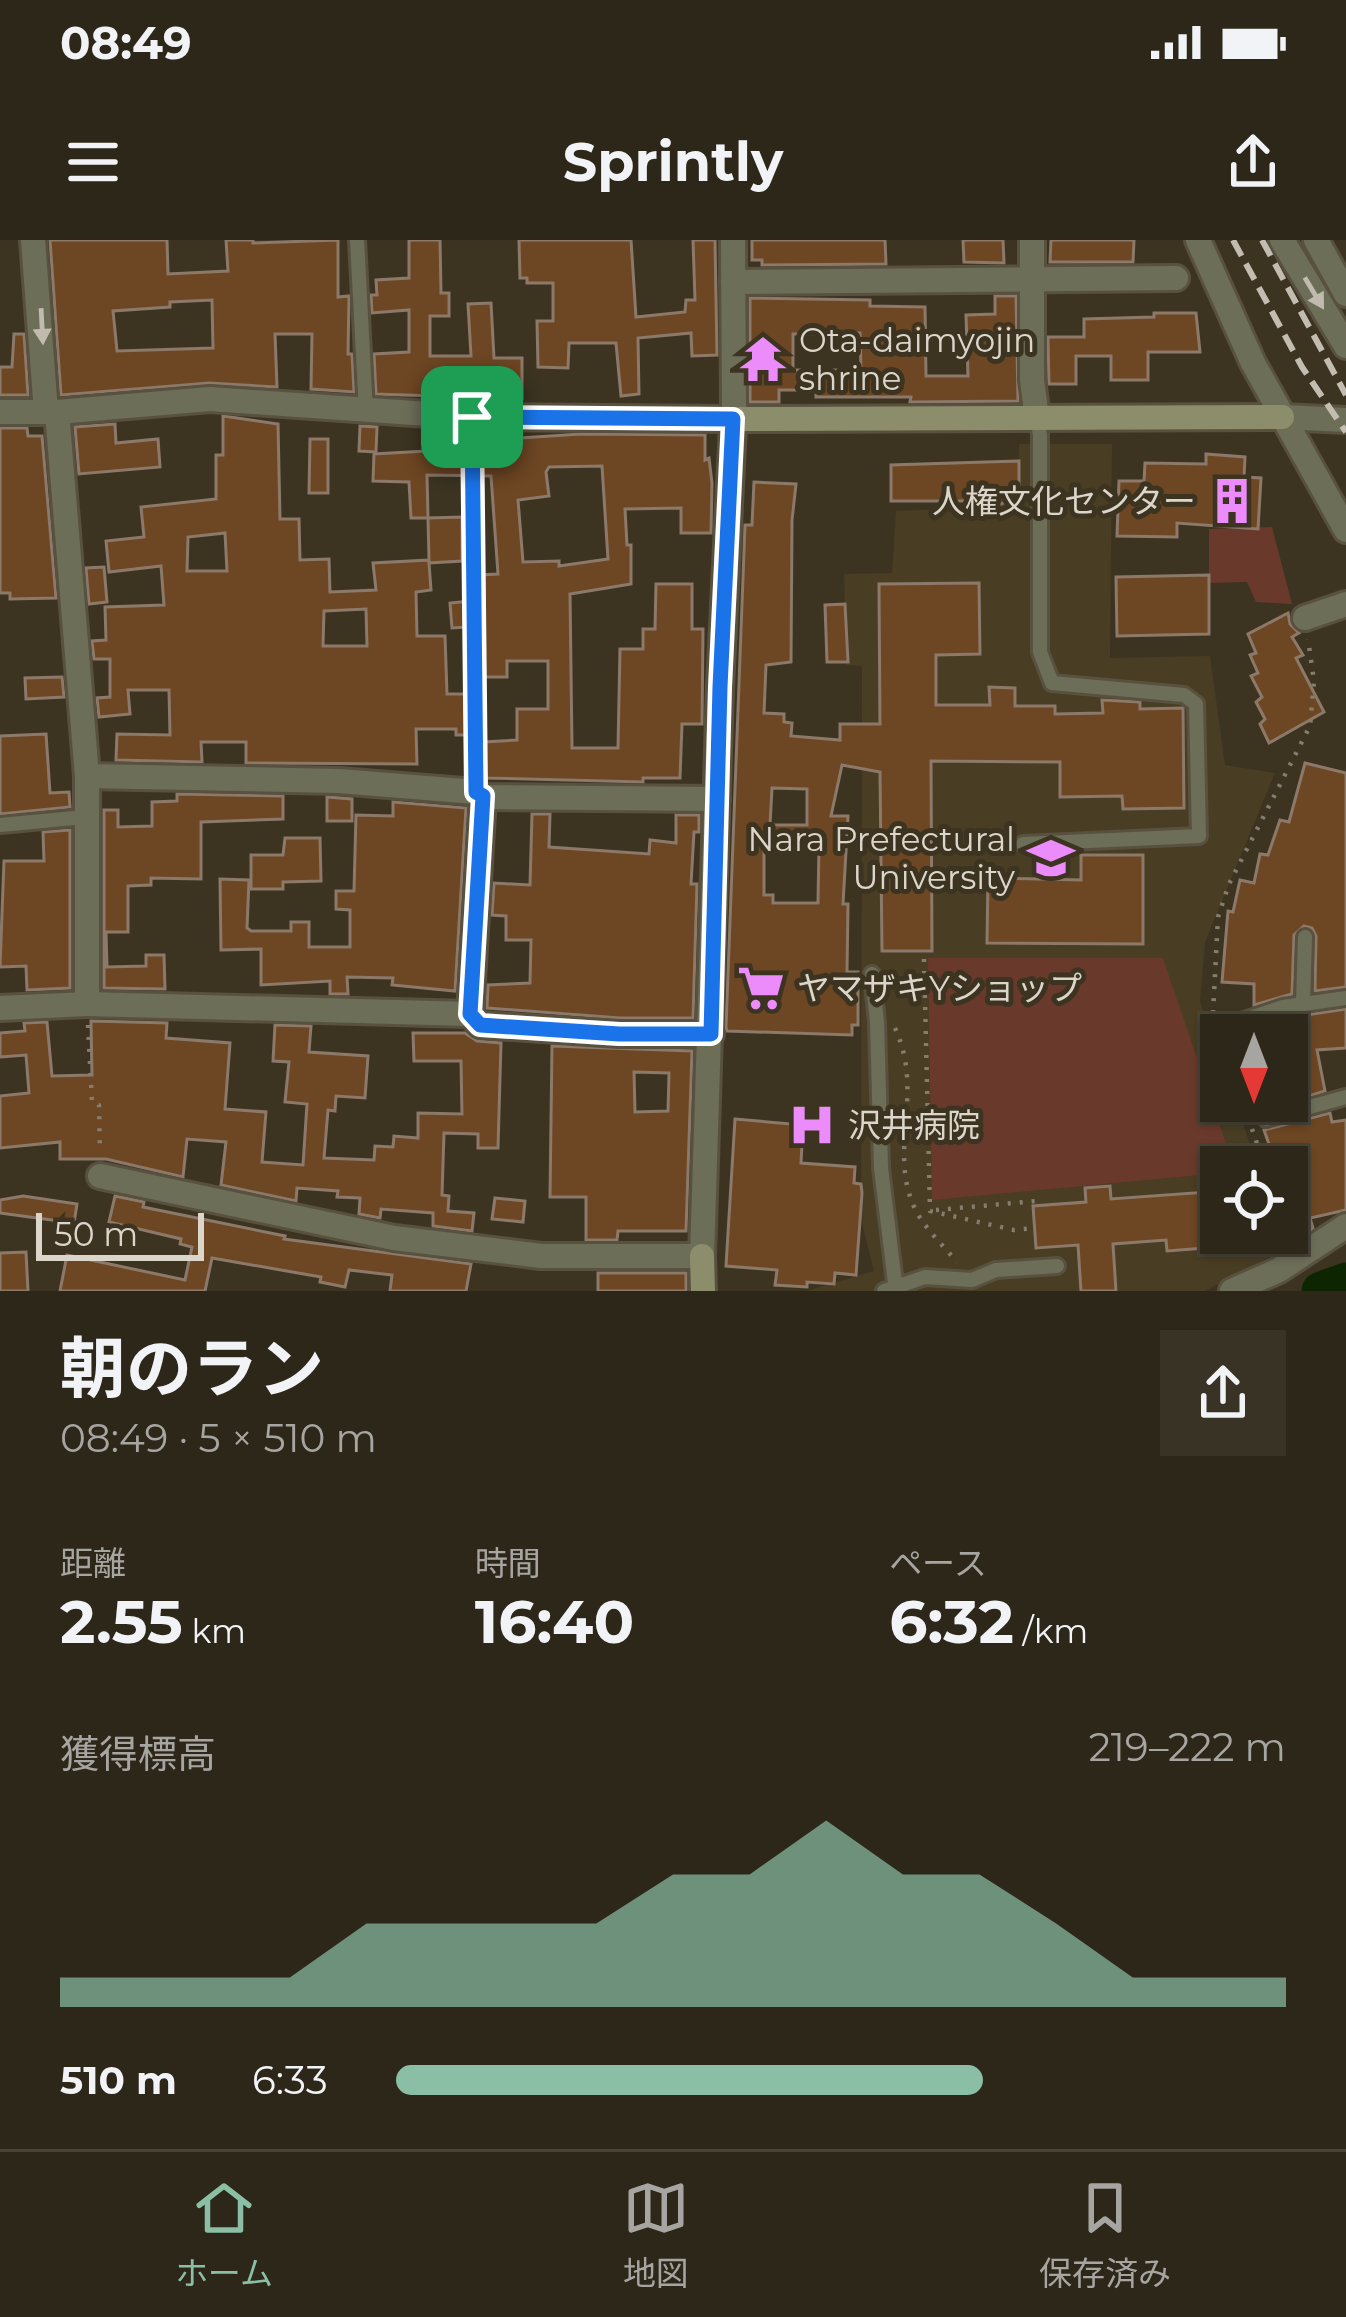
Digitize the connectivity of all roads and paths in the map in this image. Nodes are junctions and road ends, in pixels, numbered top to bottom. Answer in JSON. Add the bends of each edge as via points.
{"nodes":[{"id":1,"x":33,"y":240,"type":"edge"},
{"id":2,"x":357,"y":240,"type":"edge"},
{"id":3,"x":733,"y":240,"type":"edge"},
{"id":4,"x":1032,"y":240,"type":"edge"},
{"id":5,"x":1198,"y":240,"type":"edge"},
{"id":6,"x":1282,"y":240,"type":"edge"},
{"id":7,"x":1316,"y":240,"type":"edge"},
{"id":8,"x":1176,"y":278,"type":"dead end"},
{"id":9,"x":1032,"y":280,"type":"junction"},
{"id":10,"x":733,"y":282,"type":"junction"},
{"id":11,"x":1343,"y":282,"type":"edge"},
{"id":12,"x":1346,"y":346,"type":"edge"},
{"id":13,"x":0,"y":412,"type":"edge"},
{"id":14,"x":51,"y":412,"type":"junction"},
{"id":15,"x":366,"y":412,"type":"junction"},
{"id":16,"x":472,"y":417,"type":"junction"},
{"id":17,"x":1282,"y":417,"type":"junction"},
{"id":18,"x":1037,"y":418,"type":"junction"},
{"id":19,"x":733,"y":419,"type":"junction"},
{"id":20,"x":1346,"y":420,"type":"edge"},
{"id":21,"x":1346,"y":530,"type":"edge"},
{"id":22,"x":1346,"y":604,"type":"edge"},
{"id":23,"x":1305,"y":618,"type":"joint"},
{"id":24,"x":87,"y":776,"type":"junction"},
{"id":25,"x":479,"y":794,"type":"junction"},
{"id":26,"x":717,"y":799,"type":"junction"},
{"id":27,"x":85,"y":817,"type":"junction"},
{"id":28,"x":0,"y":825,"type":"edge"},
{"id":29,"x":1023,"y":844,"type":"dead end"},
{"id":30,"x":1305,"y":937,"type":"dead end"},
{"id":31,"x":924,"y":959,"type":"dead end"},
{"id":32,"x":872,"y":974,"type":"dead end"},
{"id":33,"x":1346,"y":998,"type":"edge"},
{"id":34,"x":873,"y":999,"type":"junction"},
{"id":35,"x":1303,"y":1003,"type":"junction"},
{"id":36,"x":87,"y":1004,"type":"junction"},
{"id":37,"x":0,"y":1008,"type":"edge"},
{"id":38,"x":470,"y":1014,"type":"junction"},
{"id":39,"x":1216,"y":1014,"type":"edge"},
{"id":40,"x":1267,"y":1014,"type":"edge"},
{"id":41,"x":711,"y":1034,"type":"junction"},
{"id":42,"x":1346,"y":1097,"type":"edge"},
{"id":43,"x":1308,"y":1107,"type":"edge"},
{"id":44,"x":100,"y":1176,"type":"joint"},
{"id":45,"x":1036,"y":1201,"type":"dead end"},
{"id":46,"x":930,"y":1211,"type":"junction"},
{"id":47,"x":1346,"y":1226,"type":"edge"},
{"id":48,"x":1035,"y":1228,"type":"dead end"},
{"id":49,"x":703,"y":1256,"type":"junction"},
{"id":50,"x":1058,"y":1266,"type":"dead end"},
{"id":51,"x":972,"y":1280,"type":"junction"},
{"id":52,"x":892,"y":1290,"type":"edge"},
{"id":53,"x":703,"y":1291,"type":"edge"},
{"id":54,"x":1232,"y":1291,"type":"edge"}],
"edges":[{"from":1,"to":14,"type":"street","one_way":true},
{"from":2,"to":15,"type":"lane"},
{"from":3,"to":10,"type":"street"},
{"from":4,"to":9,"type":"street"},
{"from":5,"to":17,"type":"street"},
{"from":6,"to":12,"type":"street","one_way":true},
{"from":7,"to":11,"type":"street"},
{"from":8,"to":9,"type":"street"},
{"from":9,"to":10,"type":"street"},
{"from":9,"to":18,"type":"street"},
{"from":10,"to":19,"type":"street"},
{"from":13,"to":14,"type":"street"},
{"from":14,"to":15,"type":"street","via":[[210,399]]},
{"from":14,"to":24,"type":"street"},
{"from":15,"to":16,"type":"street"},
{"from":16,"to":19,"type":"street"},
{"from":16,"to":25,"type":"path"},
{"from":17,"to":18,"type":"street"},
{"from":17,"to":20,"type":"street"},
{"from":17,"to":21,"type":"street"},
{"from":18,"to":19,"type":"street"},
{"from":18,"to":29,"type":"lane","via":[[1040,652],[1052,683],[1184,694],[1196,704],[1199,836]]},
{"from":19,"to":26,"type":"street"},
{"from":22,"to":23,"type":"street"},
{"from":23,"to":39,"type":"path","via":[[1314,681],[1310,726],[1218,917]]},
{"from":24,"to":25,"type":"street","via":[[339,781]]},
{"from":24,"to":27,"type":"street"},
{"from":25,"to":26,"type":"street"},
{"from":25,"to":38,"type":"street"},
{"from":26,"to":41,"type":"street"},
{"from":27,"to":28,"type":"lane"},
{"from":27,"to":36,"type":"street"},
{"from":30,"to":35,"type":"lane"},
{"from":31,"to":46,"type":"path"},
{"from":32,"to":34,"type":"lane"},
{"from":33,"to":35,"type":"lane"},
{"from":34,"to":51,"type":"path","via":[[903,1045],[913,1207]]},
{"from":34,"to":52,"type":"lane"},
{"from":35,"to":40,"type":"lane"},
{"from":36,"to":37,"type":"street"},
{"from":36,"to":38,"type":"street"},
{"from":36,"to":44,"type":"path"},
{"from":38,"to":41,"type":"street","via":[[480,1025]]},
{"from":41,"to":49,"type":"street"},
{"from":42,"to":43,"type":"lane"},
{"from":44,"to":49,"type":"street","via":[[394,1238],[541,1256]]},
{"from":45,"to":46,"type":"path"},
{"from":46,"to":48,"type":"path"},
{"from":47,"to":54,"type":"street"},
{"from":49,"to":53,"type":"street"},
{"from":50,"to":51,"type":"lane","via":[[996,1270]]},
{"from":51,"to":52,"type":"lane","via":[[925,1277]]}]}
